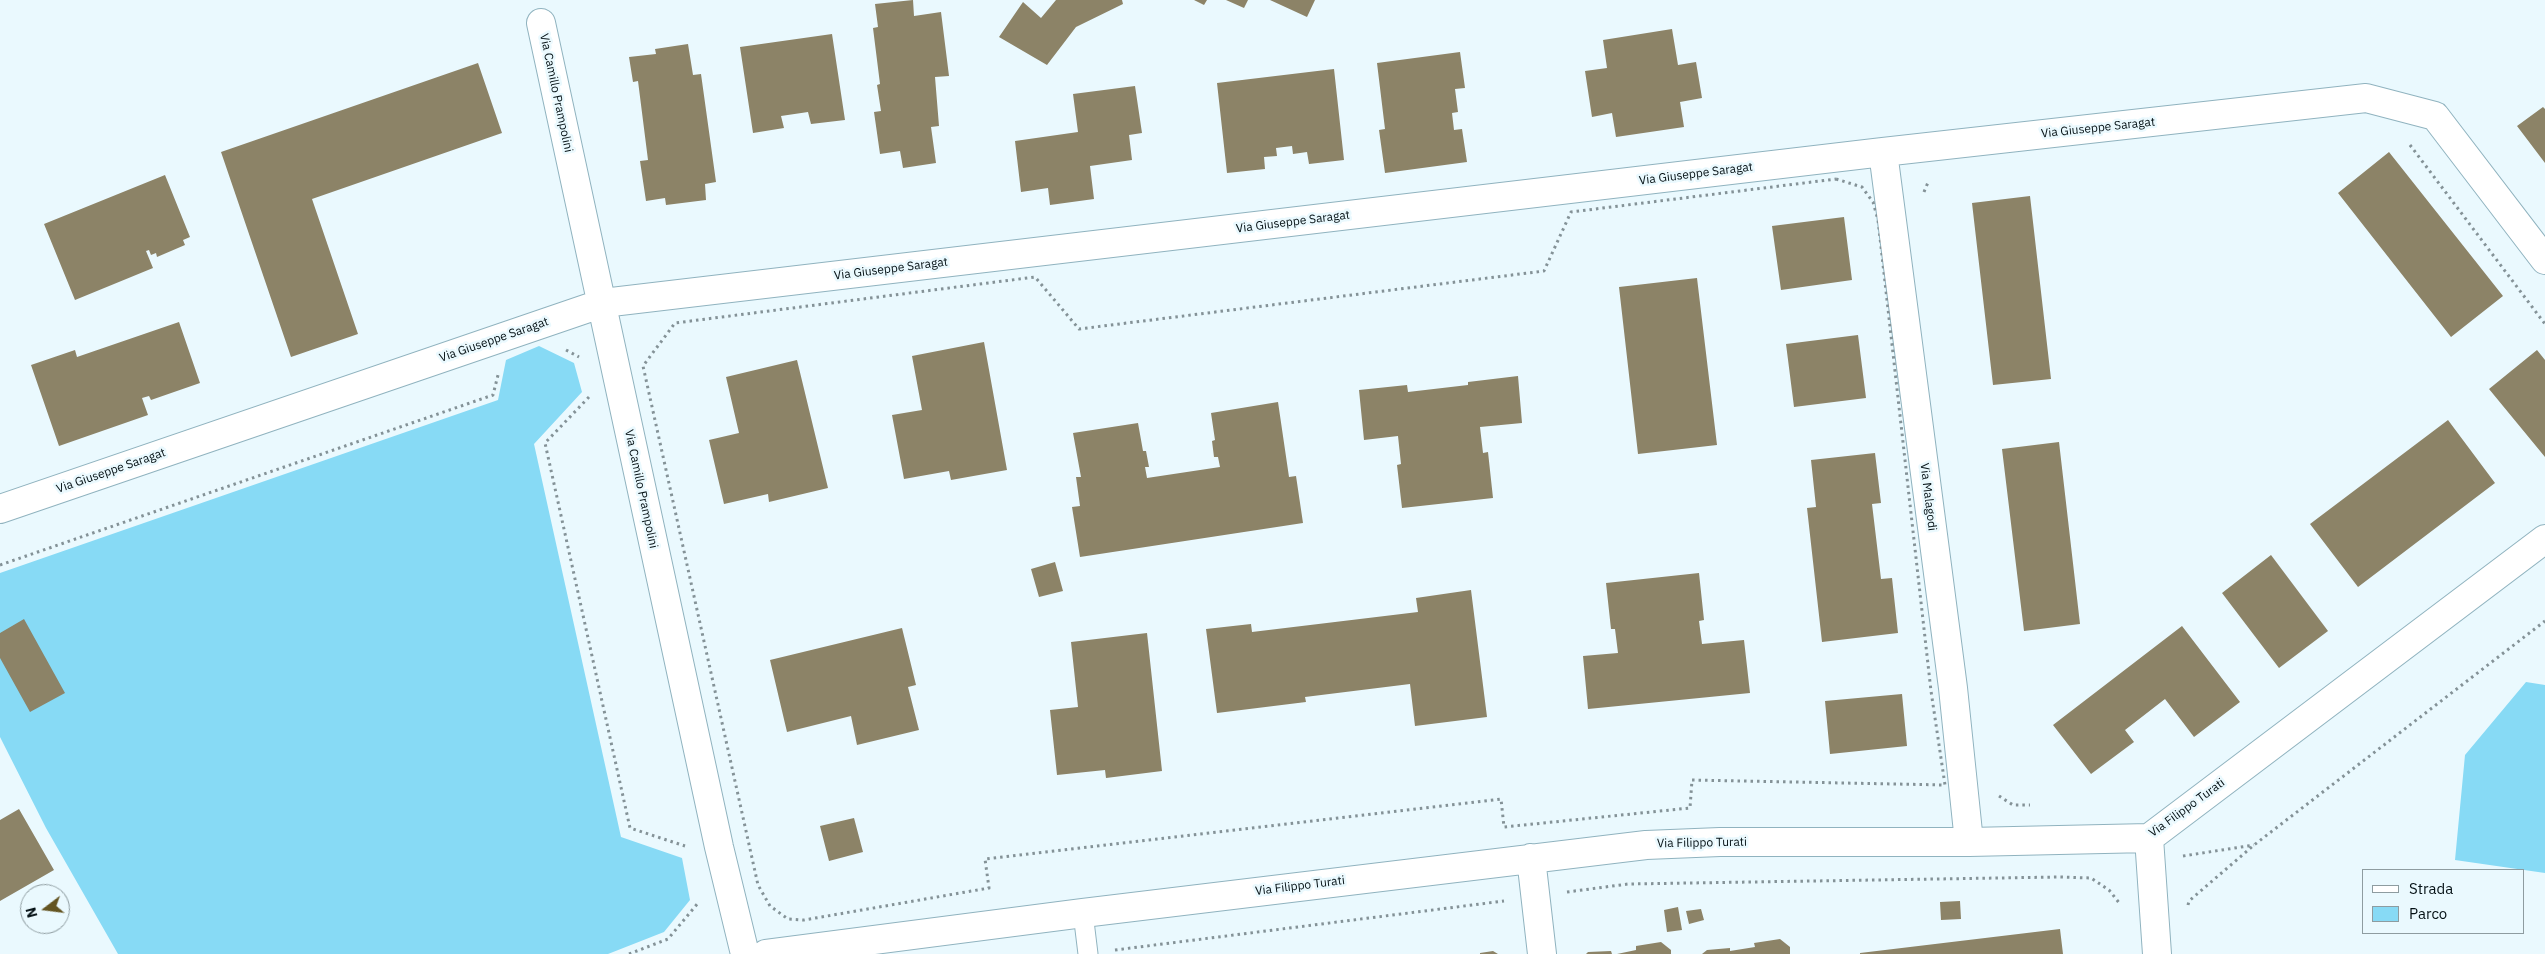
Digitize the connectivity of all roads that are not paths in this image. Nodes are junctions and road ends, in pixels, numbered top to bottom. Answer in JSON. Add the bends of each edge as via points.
{"nodes":[{"id":1,"x":541,"y":23,"type":"dead end"},
{"id":2,"x":1883,"y":152,"type":"junction"},
{"id":3,"x":2545,"y":260,"type":"edge"},
{"id":4,"x":602,"y":303,"type":"junction"},
{"id":5,"x":0,"y":509,"type":"edge"},
{"id":6,"x":2545,"y":539,"type":"edge"},
{"id":7,"x":1969,"y":842,"type":"junction"},
{"id":8,"x":2150,"y":850,"type":"junction"},
{"id":9,"x":1530,"y":858,"type":"junction"},
{"id":10,"x":1083,"y":912,"type":"junction"},
{"id":11,"x":2156,"y":944,"type":"edge"},
{"id":12,"x":744,"y":954,"type":"edge"},
{"id":13,"x":766,"y":954,"type":"edge"},
{"id":14,"x":1088,"y":954,"type":"edge"},
{"id":15,"x":1542,"y":954,"type":"edge"}],
"edges":[{"from":1,"to":4,"type":"street","name":"Via Camillo Prampolini"},
{"from":2,"to":3,"type":"street","name":"Via Giuseppe Saragat","via":[[2366,98],[2435,116]]},
{"from":2,"to":4,"type":"street","name":"Via Giuseppe Saragat"},
{"from":2,"to":7,"type":"street","name":"Via Malagodi","via":[[1953,688]]},
{"from":4,"to":5,"type":"street","name":"Via Giuseppe Saragat"},
{"from":4,"to":12,"type":"street","name":"Via Camillo Prampolini"},
{"from":6,"to":8,"type":"street","name":"Via Filippo Turati"},
{"from":7,"to":8,"type":"street","name":"Via Filippo Turati"},
{"from":7,"to":9,"type":"street","name":"Via Filippo Turati","via":[[1711,842],[1646,845]]},
{"from":8,"to":11,"type":"street"},
{"from":9,"to":10,"type":"street","name":"Via Filippo Turati"},
{"from":9,"to":15,"type":"street"},
{"from":10,"to":13,"type":"street","name":"Via Filippo Turati"},
{"from":10,"to":14,"type":"lane"}]}
